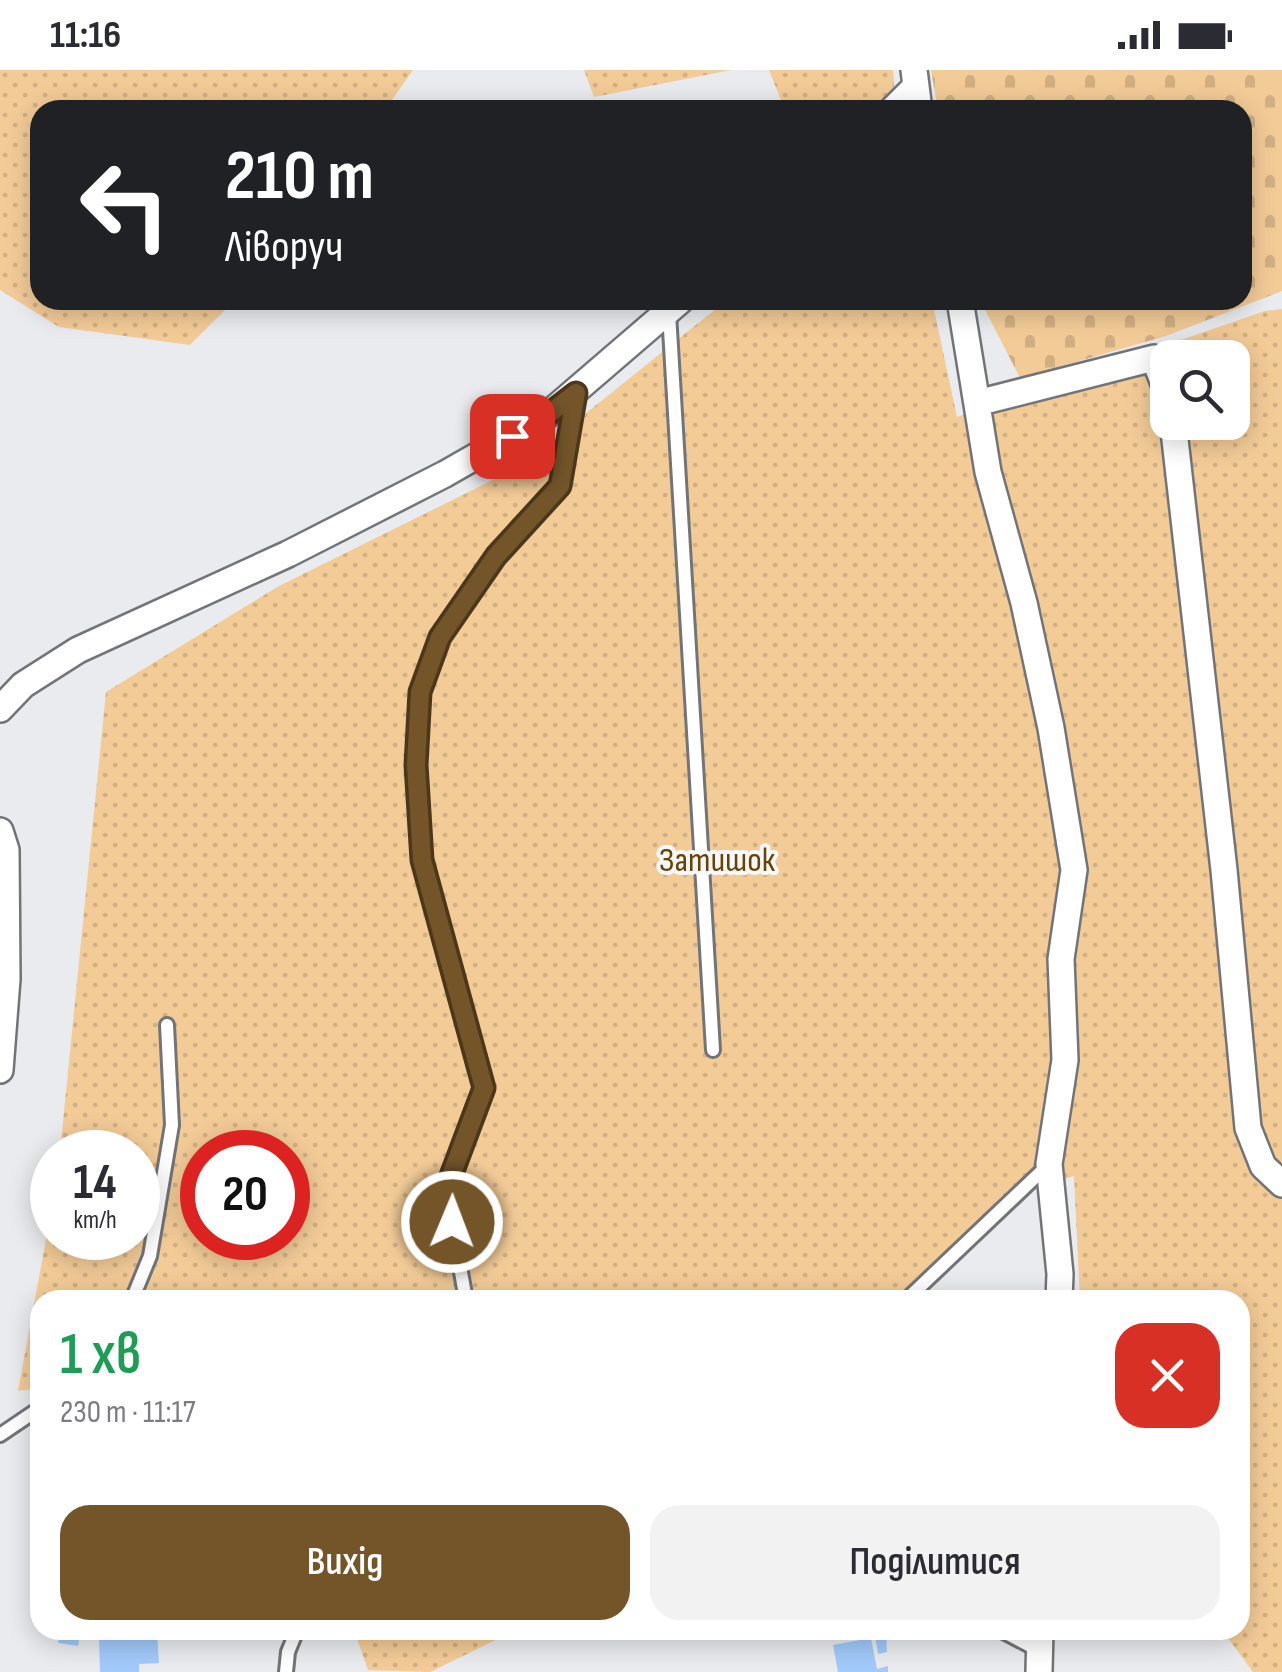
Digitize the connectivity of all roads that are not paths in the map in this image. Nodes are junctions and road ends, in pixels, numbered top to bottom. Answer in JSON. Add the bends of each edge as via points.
{"nodes":[{"id":1,"x":669,"y":310,"type":"edge"},
{"id":2,"x":675,"y":310,"type":"edge"},
{"id":3,"x":962,"y":310,"type":"edge"},
{"id":4,"x":1150,"y":359,"type":"edge"},
{"id":5,"x":576,"y":393,"type":"junction"},
{"id":6,"x":977,"y":404,"type":"junction"},
{"id":7,"x":1176,"y":440,"type":"edge"},
{"id":8,"x":0,"y":709,"type":"edge"},
{"id":9,"x":0,"y":831,"type":"edge"},
{"id":10,"x":167,"y":1025,"type":"dead end"},
{"id":11,"x":713,"y":1050,"type":"dead end"},
{"id":12,"x":0,"y":1070,"type":"edge"},
{"id":13,"x":1049,"y":1164,"type":"junction"},
{"id":14,"x":1282,"y":1184,"type":"edge"},
{"id":15,"x":136,"y":1290,"type":"edge"},
{"id":16,"x":464,"y":1290,"type":"edge"},
{"id":17,"x":917,"y":1290,"type":"edge"},
{"id":18,"x":1058,"y":1290,"type":"edge"},
{"id":19,"x":30,"y":1415,"type":"edge"},
{"id":20,"x":0,"y":1435,"type":"edge"},
{"id":21,"x":293,"y":1640,"type":"edge"},
{"id":22,"x":286,"y":1672,"type":"edge"}],
"edges":[{"from":1,"to":5,"type":"street"},
{"from":2,"to":11,"type":"lane"},
{"from":3,"to":6,"type":"street"},
{"from":4,"to":6,"type":"street"},
{"from":5,"to":8,"type":"street","via":[[445,474],[78,650],[23,685]]},
{"from":5,"to":16,"type":"lane","via":[[560,486],[496,556],[440,637],[420,692],[422,860],[484,1088],[451,1176]]},
{"from":6,"to":13,"type":"street","via":[[1052,728],[1074,870],[1061,959],[1065,1060]]},
{"from":7,"to":14,"type":"street","via":[[1248,1128],[1264,1166]]},
{"from":9,"to":12,"type":"street","via":[[6,850],[7,979]]},
{"from":10,"to":15,"type":"lane","via":[[172,1125],[150,1256]]},
{"from":13,"to":17,"type":"lane"},
{"from":13,"to":18,"type":"street"},
{"from":19,"to":20,"type":"lane"},
{"from":21,"to":22,"type":"lane"}]}
